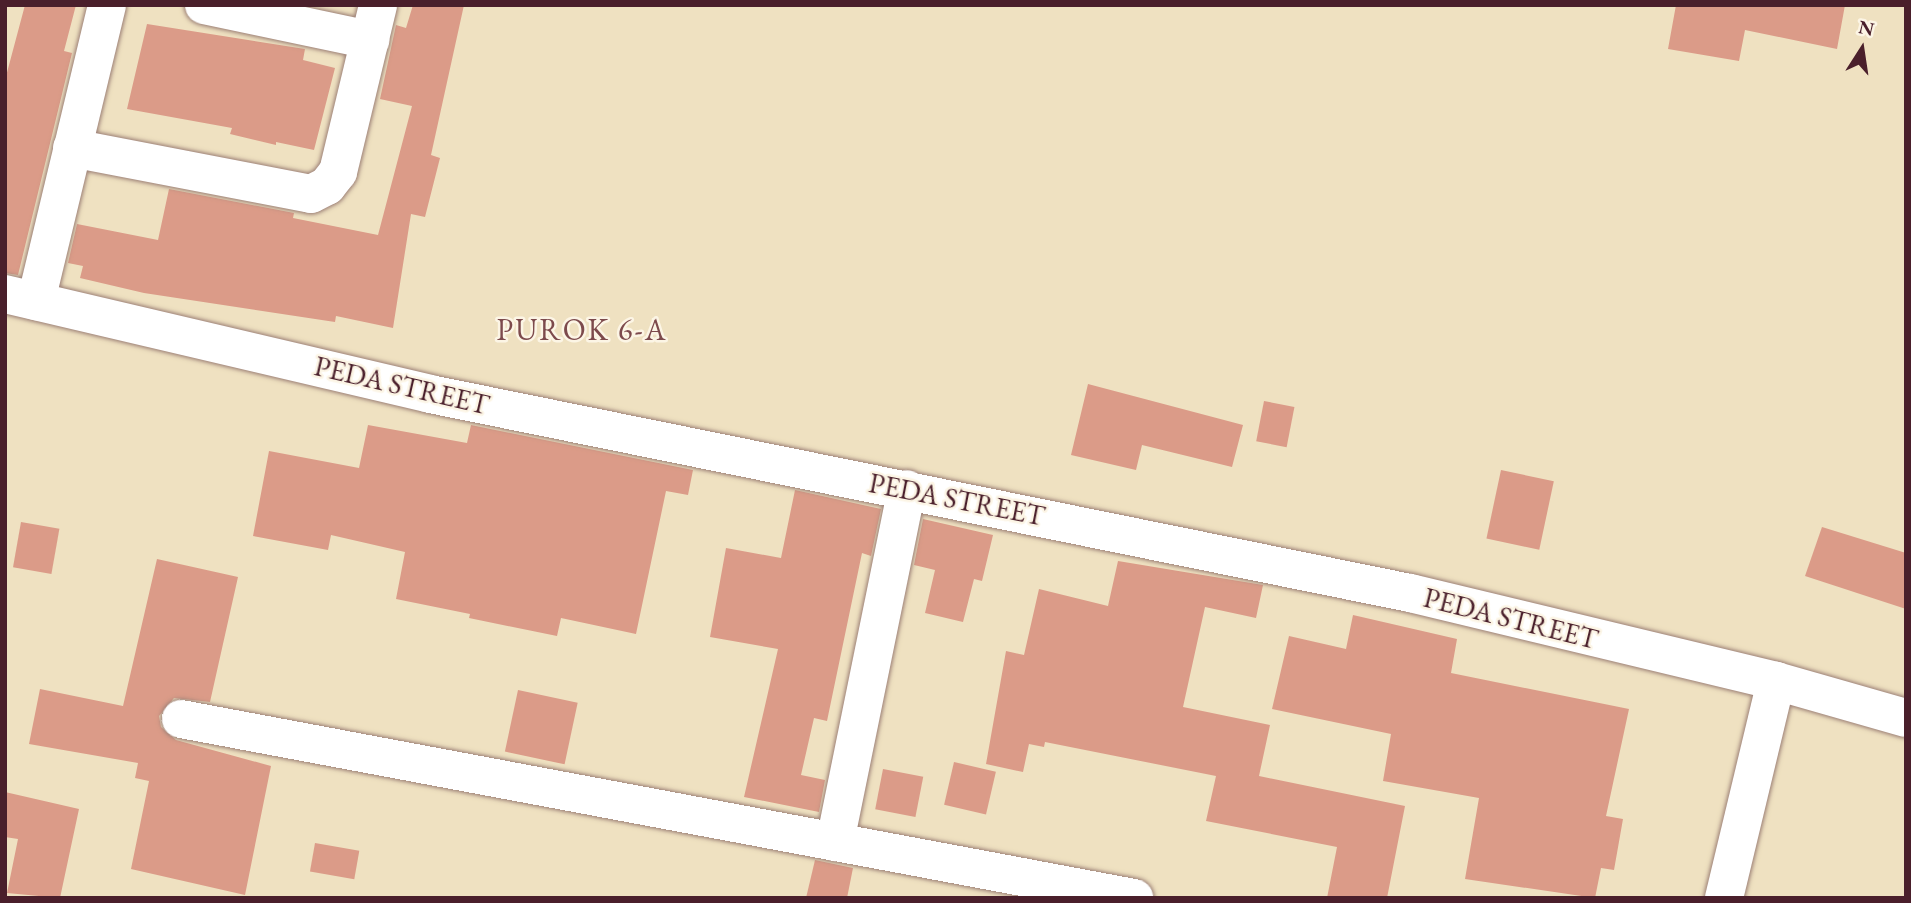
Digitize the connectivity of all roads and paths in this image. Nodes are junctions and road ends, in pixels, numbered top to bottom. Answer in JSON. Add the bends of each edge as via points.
{"nodes":[{"id":1,"x":107,"y":5,"type":"edge"},
{"id":2,"x":204,"y":5,"type":"edge"},
{"id":3,"x":374,"y":23,"type":"edge"},
{"id":4,"x":72,"y":148,"type":"junction"},
{"id":5,"x":21,"y":298,"type":"edge"},
{"id":6,"x":907,"y":489,"type":"junction"},
{"id":7,"x":1776,"y":681,"type":"junction"},
{"id":8,"x":1906,"y":718,"type":"edge"},
{"id":9,"x":181,"y":719,"type":"dead end"},
{"id":10,"x":835,"y":842,"type":"junction"},
{"id":11,"x":1135,"y":898,"type":"edge"},
{"id":12,"x":1724,"y":898,"type":"edge"}],
"edges":[{"from":1,"to":4,"type":"street"},
{"from":2,"to":3,"type":"street"},
{"from":3,"to":4,"type":"street","via":[[338,172],[327,186],[311,194]]},
{"from":4,"to":5,"type":"street"},
{"from":5,"to":6,"type":"street","name":"PEDA STREET","via":[[430,394]]},
{"from":6,"to":7,"type":"street","name":"PEDA STREET","via":[[1410,593]]},
{"from":6,"to":10,"type":"street"},
{"from":7,"to":8,"type":"street","name":"PEDA STREET"},
{"from":7,"to":12,"type":"street"},
{"from":9,"to":10,"type":"street"},
{"from":10,"to":11,"type":"street"}]}
